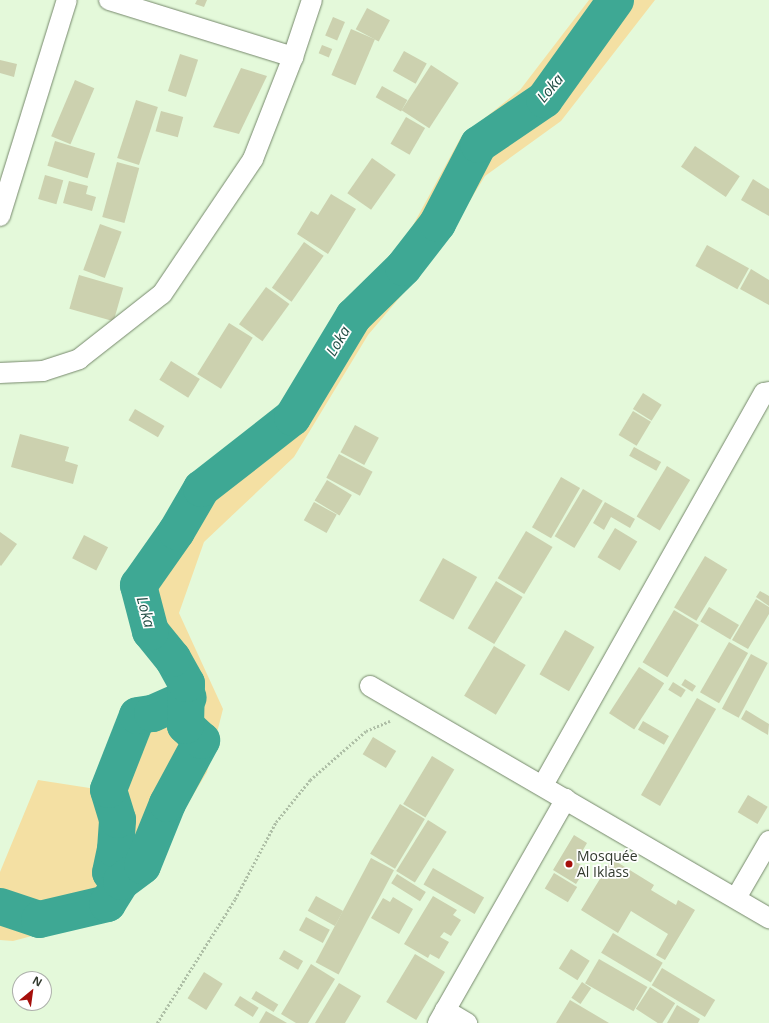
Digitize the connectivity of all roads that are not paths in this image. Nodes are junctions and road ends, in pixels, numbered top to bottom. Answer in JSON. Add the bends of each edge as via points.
{"nodes":[{"id":1,"x":67,"y":0,"type":"edge"},
{"id":2,"x":109,"y":0,"type":"edge"},
{"id":3,"x":312,"y":0,"type":"edge"},
{"id":4,"x":293,"y":57,"type":"junction"},
{"id":5,"x":0,"y":216,"type":"edge"},
{"id":6,"x":0,"y":373,"type":"edge"},
{"id":7,"x":769,"y":392,"type":"edge"},
{"id":8,"x":370,"y":686,"type":"dead end"},
{"id":9,"x":543,"y":785,"type":"junction"},
{"id":10,"x":566,"y":799,"type":"junction"},
{"id":11,"x":769,"y":841,"type":"edge"},
{"id":12,"x":736,"y":898,"type":"junction"},
{"id":13,"x":769,"y":918,"type":"edge"},
{"id":14,"x":441,"y":1016,"type":"edge"},
{"id":15,"x":467,"y":1023,"type":"edge"}],
"edges":[{"from":1,"to":5,"type":"street"},
{"from":2,"to":4,"type":"street"},
{"from":3,"to":4,"type":"street"},
{"from":4,"to":6,"type":"street","via":[[253,159],[162,294],[79,359],[43,371]]},
{"from":7,"to":9,"type":"street","via":[[764,394]]},
{"from":8,"to":9,"type":"street"},
{"from":9,"to":10,"type":"street"},
{"from":10,"to":12,"type":"street"},
{"from":10,"to":14,"type":"street"},
{"from":11,"to":12,"type":"street"},
{"from":12,"to":13,"type":"street"},
{"from":14,"to":15,"type":"street"}]}
